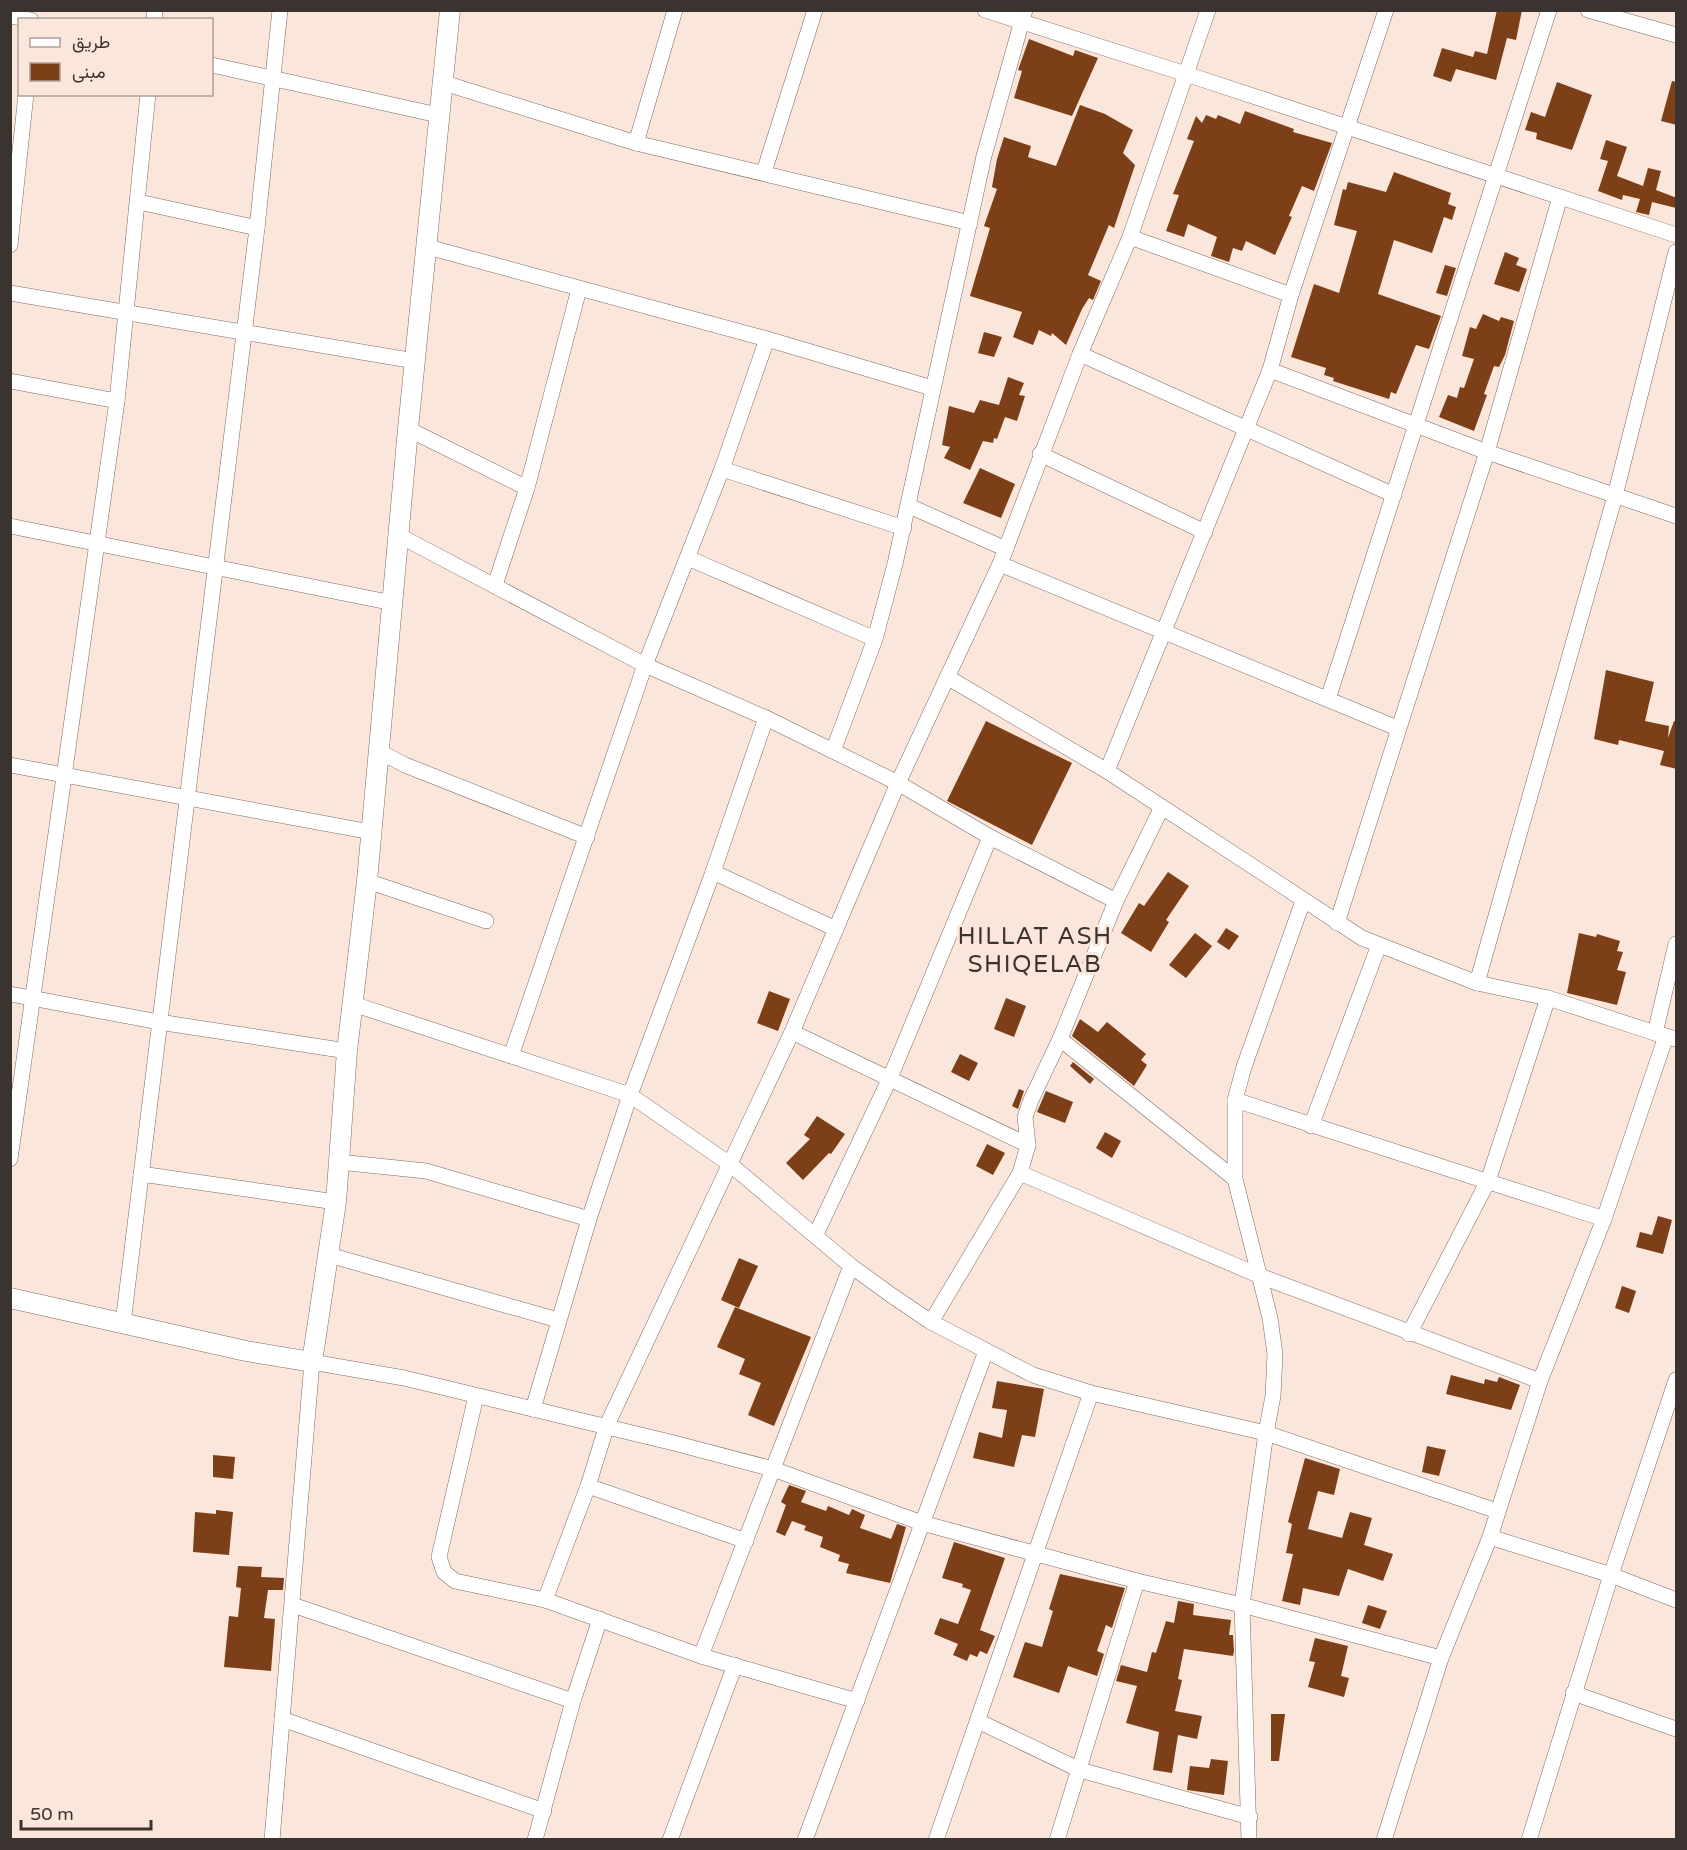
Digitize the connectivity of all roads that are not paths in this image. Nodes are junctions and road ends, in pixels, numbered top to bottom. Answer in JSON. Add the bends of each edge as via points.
{"nodes":[{"id":1,"x":280,"y":10,"type":"edge"},
{"id":2,"x":450,"y":10,"type":"edge"},
{"id":3,"x":675,"y":10,"type":"edge"},
{"id":4,"x":815,"y":10,"type":"edge"},
{"id":5,"x":985,"y":10,"type":"edge"},
{"id":6,"x":1208,"y":10,"type":"edge"},
{"id":7,"x":1386,"y":10,"type":"edge"},
{"id":8,"x":1549,"y":10,"type":"edge"},
{"id":9,"x":1588,"y":10,"type":"edge"},
{"id":10,"x":1023,"y":17,"type":"edge"},
{"id":11,"x":1677,"y":35,"type":"edge"},
{"id":12,"x":213,"y":65,"type":"edge"},
{"id":13,"x":1186,"y":74,"type":"junction"},
{"id":14,"x":272,"y":80,"type":"junction"},
{"id":15,"x":441,"y":82,"type":"junction"},
{"id":16,"x":26,"y":96,"type":"edge"},
{"id":17,"x":148,"y":96,"type":"edge"},
{"id":18,"x":438,"y":115,"type":"junction"},
{"id":19,"x":1347,"y":126,"type":"junction"},
{"id":20,"x":636,"y":143,"type":"junction"},
{"id":21,"x":764,"y":172,"type":"junction"},
{"id":22,"x":1497,"y":175,"type":"junction"},
{"id":23,"x":1560,"y":197,"type":"junction"},
{"id":24,"x":139,"y":202,"type":"junction"},
{"id":25,"x":970,"y":223,"type":"junction"},
{"id":26,"x":257,"y":228,"type":"junction"},
{"id":27,"x":1677,"y":235,"type":"edge"},
{"id":28,"x":1130,"y":237,"type":"junction"},
{"id":29,"x":10,"y":245,"type":"edge"},
{"id":30,"x":428,"y":246,"type":"junction"},
{"id":31,"x":1677,"y":252,"type":"edge"},
{"id":32,"x":579,"y":289,"type":"junction"},
{"id":33,"x":10,"y":293,"type":"edge"},
{"id":34,"x":1291,"y":295,"type":"junction"},
{"id":35,"x":128,"y":313,"type":"junction"},
{"id":36,"x":243,"y":334,"type":"junction"},
{"id":37,"x":767,"y":339,"type":"junction"},
{"id":38,"x":1080,"y":354,"type":"junction"},
{"id":39,"x":415,"y":361,"type":"junction"},
{"id":40,"x":1270,"y":370,"type":"junction"},
{"id":41,"x":10,"y":381,"type":"edge"},
{"id":42,"x":932,"y":388,"type":"junction"},
{"id":43,"x":117,"y":401,"type":"junction"},
{"id":44,"x":1416,"y":427,"type":"junction"},
{"id":45,"x":408,"y":429,"type":"junction"},
{"id":46,"x":1247,"y":429,"type":"junction"},
{"id":47,"x":1487,"y":452,"type":"junction"},
{"id":48,"x":1040,"y":454,"type":"junction"},
{"id":49,"x":722,"y":469,"type":"junction"},
{"id":50,"x":527,"y":488,"type":"junction"},
{"id":51,"x":1394,"y":495,"type":"junction"},
{"id":52,"x":1615,"y":496,"type":"junction"},
{"id":53,"x":909,"y":506,"type":"junction"},
{"id":54,"x":1677,"y":516,"type":"edge"},
{"id":55,"x":10,"y":526,"type":"edge"},
{"id":56,"x":904,"y":528,"type":"junction"},
{"id":57,"x":1205,"y":532,"type":"junction"},
{"id":58,"x":398,"y":535,"type":"junction"},
{"id":59,"x":98,"y":544,"type":"junction"},
{"id":60,"x":1003,"y":557,"type":"junction"},
{"id":61,"x":688,"y":558,"type":"junction"},
{"id":62,"x":215,"y":565,"type":"junction"},
{"id":63,"x":495,"y":585,"type":"junction"},
{"id":64,"x":393,"y":603,"type":"junction"},
{"id":65,"x":1164,"y":634,"type":"junction"},
{"id":66,"x":875,"y":639,"type":"junction"},
{"id":67,"x":645,"y":665,"type":"junction"},
{"id":68,"x":947,"y":677,"type":"junction"},
{"id":69,"x":1328,"y":699,"type":"junction"},
{"id":70,"x":766,"y":718,"type":"junction"},
{"id":71,"x":1397,"y":728,"type":"junction"},
{"id":72,"x":378,"y":751,"type":"junction"},
{"id":73,"x":833,"y":751,"type":"junction"},
{"id":74,"x":10,"y":765,"type":"edge"},
{"id":75,"x":1107,"y":771,"type":"junction"},
{"id":76,"x":65,"y":776,"type":"junction"},
{"id":77,"x":898,"y":783,"type":"junction"},
{"id":78,"x":187,"y":799,"type":"junction"},
{"id":79,"x":1162,"y":807,"type":"junction"},
{"id":80,"x":371,"y":832,"type":"junction"},
{"id":81,"x":587,"y":837,"type":"junction"},
{"id":82,"x":990,"y":837,"type":"junction"},
{"id":83,"x":713,"y":872,"type":"junction"},
{"id":84,"x":367,"y":881,"type":"junction"},
{"id":85,"x":1116,"y":901,"type":"junction"},
{"id":86,"x":1303,"y":901,"type":"junction"},
{"id":87,"x":486,"y":921,"type":"dead end"},
{"id":88,"x":1337,"y":923,"type":"junction"},
{"id":89,"x":836,"y":929,"type":"junction"},
{"id":90,"x":1677,"y":944,"type":"edge"},
{"id":91,"x":1379,"y":945,"type":"junction"},
{"id":92,"x":1478,"y":983,"type":"junction"},
{"id":93,"x":10,"y":994,"type":"edge"},
{"id":94,"x":1548,"y":998,"type":"junction"},
{"id":95,"x":32,"y":1000,"type":"junction"},
{"id":96,"x":353,"y":1004,"type":"junction"},
{"id":97,"x":159,"y":1022,"type":"junction"},
{"id":98,"x":792,"y":1032,"type":"junction"},
{"id":99,"x":1666,"y":1036,"type":"edge"},
{"id":100,"x":1060,"y":1039,"type":"junction"},
{"id":101,"x":347,"y":1051,"type":"junction"},
{"id":102,"x":511,"y":1056,"type":"junction"},
{"id":103,"x":890,"y":1078,"type":"junction"},
{"id":104,"x":630,"y":1095,"type":"junction"},
{"id":105,"x":1235,"y":1100,"type":"junction"},
{"id":106,"x":1311,"y":1126,"type":"junction"},
{"id":107,"x":1028,"y":1145,"type":"junction"},
{"id":108,"x":10,"y":1159,"type":"edge"},
{"id":109,"x":339,"y":1162,"type":"junction"},
{"id":110,"x":731,"y":1165,"type":"junction"},
{"id":111,"x":1020,"y":1173,"type":"junction"},
{"id":112,"x":141,"y":1174,"type":"junction"},
{"id":113,"x":1235,"y":1179,"type":"junction"},
{"id":114,"x":1488,"y":1181,"type":"junction"},
{"id":115,"x":336,"y":1202,"type":"junction"},
{"id":116,"x":589,"y":1219,"type":"junction"},
{"id":117,"x":1604,"y":1219,"type":"junction"},
{"id":118,"x":816,"y":1234,"type":"junction"},
{"id":119,"x":329,"y":1255,"type":"junction"},
{"id":120,"x":851,"y":1266,"type":"junction"},
{"id":121,"x":1260,"y":1276,"type":"junction"},
{"id":122,"x":10,"y":1298,"type":"edge"},
{"id":123,"x":558,"y":1320,"type":"junction"},
{"id":124,"x":931,"y":1322,"type":"junction"},
{"id":125,"x":123,"y":1323,"type":"junction"},
{"id":126,"x":1409,"y":1334,"type":"junction"},
{"id":127,"x":987,"y":1351,"type":"junction"},
{"id":128,"x":312,"y":1362,"type":"junction"},
{"id":129,"x":1677,"y":1380,"type":"edge"},
{"id":130,"x":1540,"y":1381,"type":"junction"},
{"id":131,"x":1091,"y":1393,"type":"junction"},
{"id":132,"x":476,"y":1396,"type":"junction"},
{"id":133,"x":532,"y":1409,"type":"junction"},
{"id":134,"x":607,"y":1425,"type":"junction"},
{"id":135,"x":1266,"y":1433,"type":"junction"},
{"id":136,"x":773,"y":1469,"type":"junction"},
{"id":137,"x":588,"y":1486,"type":"junction"},
{"id":138,"x":1497,"y":1510,"type":"junction"},
{"id":139,"x":922,"y":1522,"type":"junction"},
{"id":140,"x":1491,"y":1537,"type":"junction"},
{"id":141,"x":746,"y":1541,"type":"junction"},
{"id":142,"x":1038,"y":1552,"type":"junction"},
{"id":143,"x":1611,"y":1575,"type":"junction"},
{"id":144,"x":1137,"y":1581,"type":"junction"},
{"id":145,"x":545,"y":1600,"type":"junction"},
{"id":146,"x":1677,"y":1600,"type":"edge"},
{"id":147,"x":293,"y":1605,"type":"junction"},
{"id":148,"x":1242,"y":1605,"type":"junction"},
{"id":149,"x":600,"y":1619,"type":"junction"},
{"id":150,"x":701,"y":1656,"type":"junction"},
{"id":151,"x":1441,"y":1658,"type":"junction"},
{"id":152,"x":735,"y":1665,"type":"junction"},
{"id":153,"x":1573,"y":1693,"type":"junction"},
{"id":154,"x":573,"y":1701,"type":"junction"},
{"id":155,"x":857,"y":1701,"type":"junction"},
{"id":156,"x":282,"y":1719,"type":"junction"},
{"id":157,"x":978,"y":1720,"type":"junction"},
{"id":158,"x":1677,"y":1729,"type":"edge"},
{"id":159,"x":1080,"y":1770,"type":"junction"},
{"id":160,"x":544,"y":1811,"type":"junction"},
{"id":161,"x":1250,"y":1817,"type":"junction"},
{"id":162,"x":272,"y":1839,"type":"edge"},
{"id":163,"x":535,"y":1839,"type":"edge"},
{"id":164,"x":670,"y":1839,"type":"edge"},
{"id":165,"x":805,"y":1839,"type":"edge"},
{"id":166,"x":936,"y":1839,"type":"edge"},
{"id":167,"x":1057,"y":1839,"type":"edge"},
{"id":168,"x":1250,"y":1839,"type":"edge"},
{"id":169,"x":1384,"y":1839,"type":"edge"},
{"id":170,"x":1529,"y":1839,"type":"edge"}],
"edges":[{"from":1,"to":14,"type":"street"},
{"from":2,"to":15,"type":"street"},
{"from":3,"to":20,"type":"street"},
{"from":4,"to":21,"type":"street"},
{"from":5,"to":10,"type":"street"},
{"from":6,"to":13,"type":"street"},
{"from":7,"to":19,"type":"street"},
{"from":8,"to":22,"type":"street"},
{"from":9,"to":11,"type":"street"},
{"from":10,"to":13,"type":"street"},
{"from":10,"to":25,"type":"street","via":[[984,156]]},
{"from":12,"to":14,"type":"street"},
{"from":13,"to":19,"type":"street"},
{"from":13,"to":28,"type":"street"},
{"from":14,"to":18,"type":"street"},
{"from":14,"to":26,"type":"street"},
{"from":15,"to":18,"type":"street"},
{"from":15,"to":20,"type":"street"},
{"from":16,"to":29,"type":"street"},
{"from":17,"to":24,"type":"street"},
{"from":18,"to":30,"type":"street"},
{"from":19,"to":22,"type":"street"},
{"from":19,"to":34,"type":"street"},
{"from":20,"to":21,"type":"street"},
{"from":21,"to":25,"type":"street"},
{"from":22,"to":23,"type":"street"},
{"from":22,"to":44,"type":"street"},
{"from":23,"to":27,"type":"street"},
{"from":23,"to":47,"type":"street"},
{"from":24,"to":26,"type":"street"},
{"from":24,"to":35,"type":"street"},
{"from":25,"to":42,"type":"street"},
{"from":26,"to":36,"type":"street"},
{"from":28,"to":34,"type":"street"},
{"from":28,"to":38,"type":"street"},
{"from":30,"to":32,"type":"street"},
{"from":30,"to":39,"type":"street"},
{"from":31,"to":52,"type":"street"},
{"from":32,"to":37,"type":"street"},
{"from":32,"to":50,"type":"street"},
{"from":33,"to":35,"type":"street"},
{"from":34,"to":40,"type":"street"},
{"from":35,"to":36,"type":"street"},
{"from":35,"to":43,"type":"street"},
{"from":36,"to":39,"type":"street"},
{"from":36,"to":62,"type":"street"},
{"from":37,"to":42,"type":"street"},
{"from":37,"to":49,"type":"street"},
{"from":38,"to":46,"type":"street"},
{"from":38,"to":48,"type":"street"},
{"from":39,"to":45,"type":"street"},
{"from":40,"to":44,"type":"street"},
{"from":40,"to":46,"type":"street"},
{"from":41,"to":43,"type":"street"},
{"from":42,"to":53,"type":"street"},
{"from":43,"to":59,"type":"street"},
{"from":44,"to":47,"type":"street"},
{"from":44,"to":51,"type":"street"},
{"from":45,"to":50,"type":"street"},
{"from":45,"to":58,"type":"street"},
{"from":46,"to":51,"type":"street"},
{"from":46,"to":57,"type":"street"},
{"from":47,"to":52,"type":"street"},
{"from":47,"to":71,"type":"street"},
{"from":48,"to":57,"type":"street"},
{"from":48,"to":60,"type":"street"},
{"from":49,"to":56,"type":"street"},
{"from":49,"to":61,"type":"street"},
{"from":50,"to":63,"type":"street"},
{"from":51,"to":69,"type":"street"},
{"from":52,"to":54,"type":"street"},
{"from":52,"to":92,"type":"street"},
{"from":53,"to":56,"type":"street"},
{"from":53,"to":60,"type":"street"},
{"from":55,"to":59,"type":"street"},
{"from":56,"to":66,"type":"street"},
{"from":57,"to":65,"type":"street"},
{"from":58,"to":63,"type":"street"},
{"from":58,"to":64,"type":"street"},
{"from":59,"to":62,"type":"street"},
{"from":59,"to":76,"type":"street"},
{"from":60,"to":65,"type":"street"},
{"from":60,"to":68,"type":"street"},
{"from":61,"to":66,"type":"street"},
{"from":61,"to":67,"type":"street"},
{"from":62,"to":64,"type":"street"},
{"from":62,"to":78,"type":"street"},
{"from":63,"to":67,"type":"street"},
{"from":64,"to":72,"type":"street"},
{"from":65,"to":69,"type":"street"},
{"from":65,"to":75,"type":"street"},
{"from":66,"to":73,"type":"street"},
{"from":67,"to":70,"type":"street"},
{"from":67,"to":81,"type":"street"},
{"from":68,"to":75,"type":"street"},
{"from":68,"to":77,"type":"street"},
{"from":69,"to":71,"type":"street"},
{"from":70,"to":73,"type":"street"},
{"from":70,"to":83,"type":"street"},
{"from":71,"to":88,"type":"street"},
{"from":72,"to":80,"type":"street"},
{"from":72,"to":81,"type":"street"},
{"from":73,"to":77,"type":"street"},
{"from":74,"to":76,"type":"street"},
{"from":75,"to":79,"type":"street"},
{"from":76,"to":78,"type":"street"},
{"from":76,"to":95,"type":"street"},
{"from":77,"to":82,"type":"street"},
{"from":77,"to":89,"type":"street"},
{"from":78,"to":80,"type":"street"},
{"from":78,"to":97,"type":"street"},
{"from":79,"to":85,"type":"street"},
{"from":79,"to":86,"type":"street"},
{"from":80,"to":84,"type":"street"},
{"from":81,"to":102,"type":"street"},
{"from":82,"to":85,"type":"street"},
{"from":82,"to":103,"type":"street"},
{"from":83,"to":89,"type":"street"},
{"from":83,"to":104,"type":"street"},
{"from":84,"to":87,"type":"street"},
{"from":84,"to":96,"type":"street"},
{"from":85,"to":100,"type":"street"},
{"from":86,"to":88,"type":"street"},
{"from":86,"to":105,"type":"street"},
{"from":88,"to":91,"type":"street"},
{"from":89,"to":98,"type":"street"},
{"from":90,"to":99,"type":"street"},
{"from":91,"to":92,"type":"street"},
{"from":91,"to":106,"type":"street"},
{"from":92,"to":94,"type":"street"},
{"from":93,"to":95,"type":"street"},
{"from":94,"to":99,"type":"street"},
{"from":94,"to":114,"type":"street"},
{"from":95,"to":97,"type":"street"},
{"from":95,"to":108,"type":"street"},
{"from":96,"to":101,"type":"street"},
{"from":96,"to":102,"type":"street"},
{"from":97,"to":101,"type":"street"},
{"from":97,"to":112,"type":"street"},
{"from":98,"to":103,"type":"street"},
{"from":98,"to":110,"type":"street"},
{"from":99,"to":117,"type":"street"},
{"from":100,"to":107,"type":"street","via":[[1025,1117]]},
{"from":100,"to":113,"type":"street"},
{"from":101,"to":109,"type":"street"},
{"from":102,"to":104,"type":"street"},
{"from":103,"to":107,"type":"street"},
{"from":103,"to":118,"type":"street"},
{"from":104,"to":110,"type":"street"},
{"from":104,"to":116,"type":"street"},
{"from":105,"to":106,"type":"street"},
{"from":105,"to":113,"type":"street"},
{"from":106,"to":114,"type":"street"},
{"from":107,"to":111,"type":"street"},
{"from":109,"to":115,"type":"street"},
{"from":109,"to":116,"type":"street","via":[[426,1171]]},
{"from":110,"to":118,"type":"street"},
{"from":110,"to":134,"type":"street"},
{"from":111,"to":121,"type":"street"},
{"from":111,"to":124,"type":"street"},
{"from":112,"to":115,"type":"street"},
{"from":112,"to":125,"type":"street"},
{"from":113,"to":121,"type":"street"},
{"from":114,"to":117,"type":"street"},
{"from":114,"to":126,"type":"street"},
{"from":115,"to":119,"type":"street"},
{"from":116,"to":123,"type":"street"},
{"from":117,"to":130,"type":"street"},
{"from":118,"to":120,"type":"street"},
{"from":119,"to":123,"type":"street"},
{"from":119,"to":128,"type":"street"},
{"from":120,"to":124,"type":"street"},
{"from":120,"to":136,"type":"street"},
{"from":121,"to":126,"type":"street"},
{"from":121,"to":135,"type":"street","via":[[1275,1354],[1274,1396]]},
{"from":122,"to":125,"type":"street"},
{"from":123,"to":133,"type":"street"},
{"from":124,"to":127,"type":"street"},
{"from":125,"to":128,"type":"street"},
{"from":126,"to":130,"type":"street"},
{"from":127,"to":131,"type":"street","via":[[1033,1375]]},
{"from":127,"to":139,"type":"street"},
{"from":128,"to":132,"type":"street","via":[[404,1378]]},
{"from":128,"to":147,"type":"street"},
{"from":129,"to":143,"type":"street"},
{"from":130,"to":138,"type":"street"},
{"from":131,"to":135,"type":"street"},
{"from":131,"to":142,"type":"street"},
{"from":132,"to":133,"type":"street"},
{"from":132,"to":145,"type":"street","via":[[439,1557],[444,1572],[455,1581]]},
{"from":133,"to":134,"type":"street"},
{"from":134,"to":136,"type":"street"},
{"from":134,"to":137,"type":"street"},
{"from":135,"to":138,"type":"street"},
{"from":135,"to":148,"type":"street"},
{"from":136,"to":139,"type":"street"},
{"from":136,"to":141,"type":"street"},
{"from":137,"to":141,"type":"street"},
{"from":137,"to":145,"type":"street"},
{"from":138,"to":140,"type":"street"},
{"from":139,"to":142,"type":"street"},
{"from":139,"to":155,"type":"street"},
{"from":140,"to":143,"type":"street"},
{"from":140,"to":151,"type":"street"},
{"from":141,"to":150,"type":"street"},
{"from":142,"to":144,"type":"street"},
{"from":142,"to":157,"type":"street"},
{"from":143,"to":146,"type":"street"},
{"from":143,"to":153,"type":"street"},
{"from":144,"to":148,"type":"street"},
{"from":144,"to":159,"type":"street"},
{"from":145,"to":149,"type":"street"},
{"from":147,"to":154,"type":"street"},
{"from":147,"to":156,"type":"street"},
{"from":148,"to":151,"type":"street"},
{"from":148,"to":161,"type":"street"},
{"from":149,"to":150,"type":"street"},
{"from":149,"to":154,"type":"street"},
{"from":150,"to":152,"type":"street"},
{"from":151,"to":169,"type":"street"},
{"from":152,"to":155,"type":"street"},
{"from":152,"to":164,"type":"street"},
{"from":153,"to":158,"type":"street"},
{"from":153,"to":170,"type":"street"},
{"from":154,"to":160,"type":"street"},
{"from":155,"to":165,"type":"street"},
{"from":156,"to":160,"type":"street"},
{"from":156,"to":162,"type":"street"},
{"from":157,"to":159,"type":"street"},
{"from":157,"to":166,"type":"street"},
{"from":159,"to":161,"type":"street"},
{"from":159,"to":167,"type":"street"},
{"from":160,"to":163,"type":"street"},
{"from":161,"to":168,"type":"street"}]}
